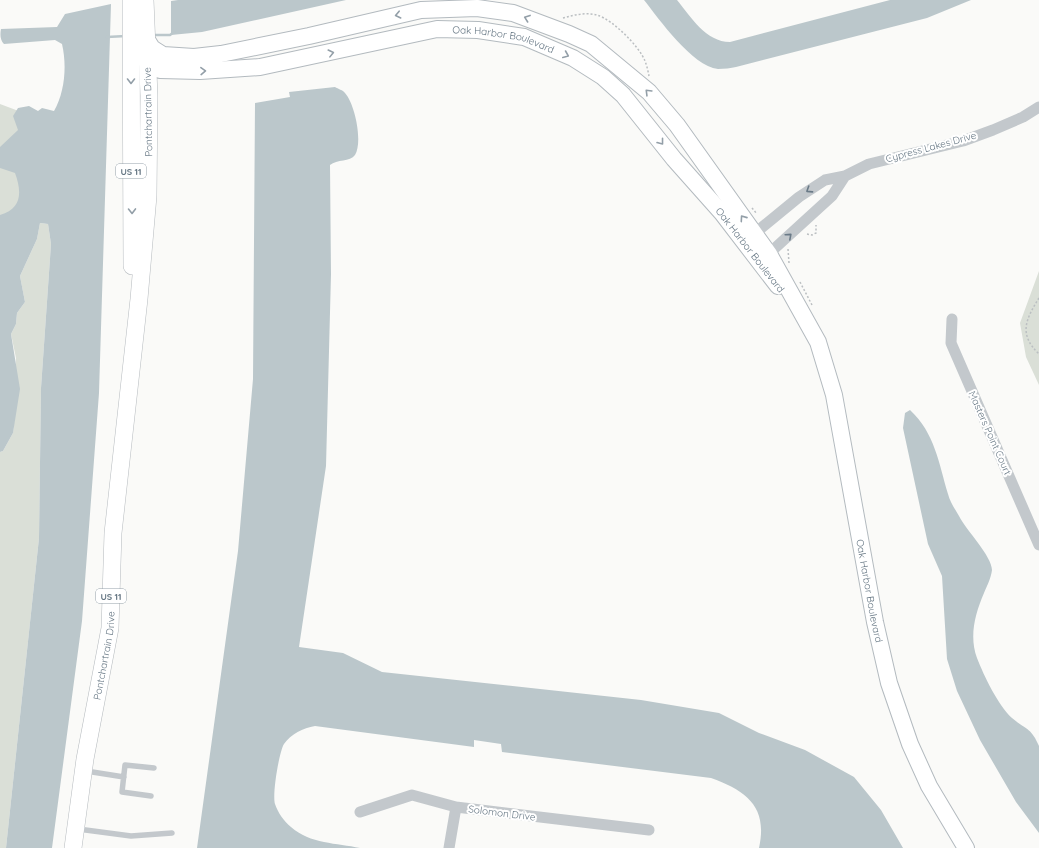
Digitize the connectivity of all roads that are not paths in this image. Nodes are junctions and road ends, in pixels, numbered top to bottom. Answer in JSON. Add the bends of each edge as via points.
{"nodes":[{"id":1,"x":131,"y":0,"type":"edge"},
{"id":2,"x":138,"y":0,"type":"edge"},
{"id":3,"x":145,"y":0,"type":"edge"},
{"id":4,"x":147,"y":40,"type":"junction"},
{"id":5,"x":221,"y":54,"type":"junction"},
{"id":6,"x":147,"y":62,"type":"junction"},
{"id":7,"x":222,"y":70,"type":"junction"},
{"id":8,"x":182,"y":72,"type":"junction"},
{"id":9,"x":149,"y":96,"type":"junction"},
{"id":10,"x":1039,"y":107,"type":"edge"},
{"id":11,"x":845,"y":176,"type":"junction"},
{"id":12,"x":749,"y":238,"type":"junction"},
{"id":13,"x":764,"y":258,"type":"junction"},
{"id":14,"x":952,"y":319,"type":"dead end"},
{"id":15,"x":133,"y":342,"type":"junction"},
{"id":16,"x":1039,"y":545,"type":"edge"},
{"id":17,"x":154,"y":768,"type":"dead end"},
{"id":18,"x":83,"y":770,"type":"junction"},
{"id":19,"x":124,"y":777,"type":"junction"},
{"id":20,"x":151,"y":796,"type":"dead end"},
{"id":21,"x":456,"y":807,"type":"junction"},
{"id":22,"x":360,"y":812,"type":"dead end"},
{"id":23,"x":75,"y":828,"type":"junction"},
{"id":24,"x":649,"y":830,"type":"dead end"},
{"id":25,"x":172,"y":833,"type":"dead end"},
{"id":26,"x":73,"y":848,"type":"edge"},
{"id":27,"x":449,"y":848,"type":"edge"},
{"id":28,"x":966,"y":848,"type":"edge"}],
"edges":[{"from":1,"to":15,"type":"main road","name":"Pontchartrain Drive","number":"US 11","one_way":true},
{"from":2,"to":6,"type":"street","via":[[138,48]]},
{"from":3,"to":4,"type":"main road","name":"Pontchartrain Drive","number":"US 11"},
{"from":4,"to":5,"type":"street","name":"Oak Harbor Boulevard","via":[[152,48],[163,55],[194,57]]},
{"from":4,"to":6,"type":"main road","name":"Pontchartrain Drive","number":"US 11"},
{"from":5,"to":7,"type":"street"},
{"from":12,"to":5,"type":"street","name":"Oak Harbor Boulevard","one_way":true,"via":[[677,125],[649,92],[591,44],[512,13],[477,8],[421,10]]},
{"from":6,"to":8,"type":"street","name":"Oak Harbor Boulevard","via":[[160,70]]},
{"from":6,"to":9,"type":"main road","name":"Pontchartrain Drive","number":"US 11"},
{"from":8,"to":7,"type":"street","name":"Oak Harbor Boulevard","one_way":true},
{"from":7,"to":12,"type":"street","name":"Oak Harbor Boulevard","one_way":true,"via":[[260,68],[437,29],[478,30],[524,37],[573,58],[603,77],[623,95],[674,159],[722,213]]},
{"from":8,"to":9,"type":"street","via":[[161,75],[156,79]]},
{"from":9,"to":15,"type":"main road","name":"Pontchartrain Drive","number":"US 11","via":[[148,196]]},
{"from":10,"to":11,"type":"street","name":"Cypress Lakes Drive","via":[[963,141],[869,164]]},
{"from":11,"to":12,"type":"street","name":"Cypress Lakes Drive","one_way":true,"via":[[824,180]]},
{"from":13,"to":11,"type":"street","one_way":true,"via":[[832,196]]},
{"from":12,"to":13,"type":"street","name":"Oak Harbor Boulevard"},
{"from":13,"to":28,"type":"street","name":"Oak Harbor Boulevard","via":[[818,342],[834,395],[875,622],[889,683],[910,744],[929,786]]},
{"from":14,"to":16,"type":"street","name":"Masters Point Court","via":[[950,343]]},
{"from":15,"to":18,"type":"main road","name":"Pontchartrain Drive","number":"US 11","via":[[113,533],[110,628]]},
{"from":17,"to":19,"type":"lane","via":[[126,765]]},
{"from":18,"to":19,"type":"lane"},
{"from":18,"to":23,"type":"main road","name":"Pontchartrain Drive","number":"US 11"},
{"from":19,"to":20,"type":"lane","via":[[122,792]]},
{"from":21,"to":22,"type":"street","name":"Solomon Drive","via":[[412,795]]},
{"from":21,"to":24,"type":"street","name":"Solomon Drive"},
{"from":21,"to":27,"type":"street"},
{"from":23,"to":25,"type":"lane","via":[[131,836]]},
{"from":23,"to":26,"type":"main road","name":"Pontchartrain Drive","number":"US 11"}]}
